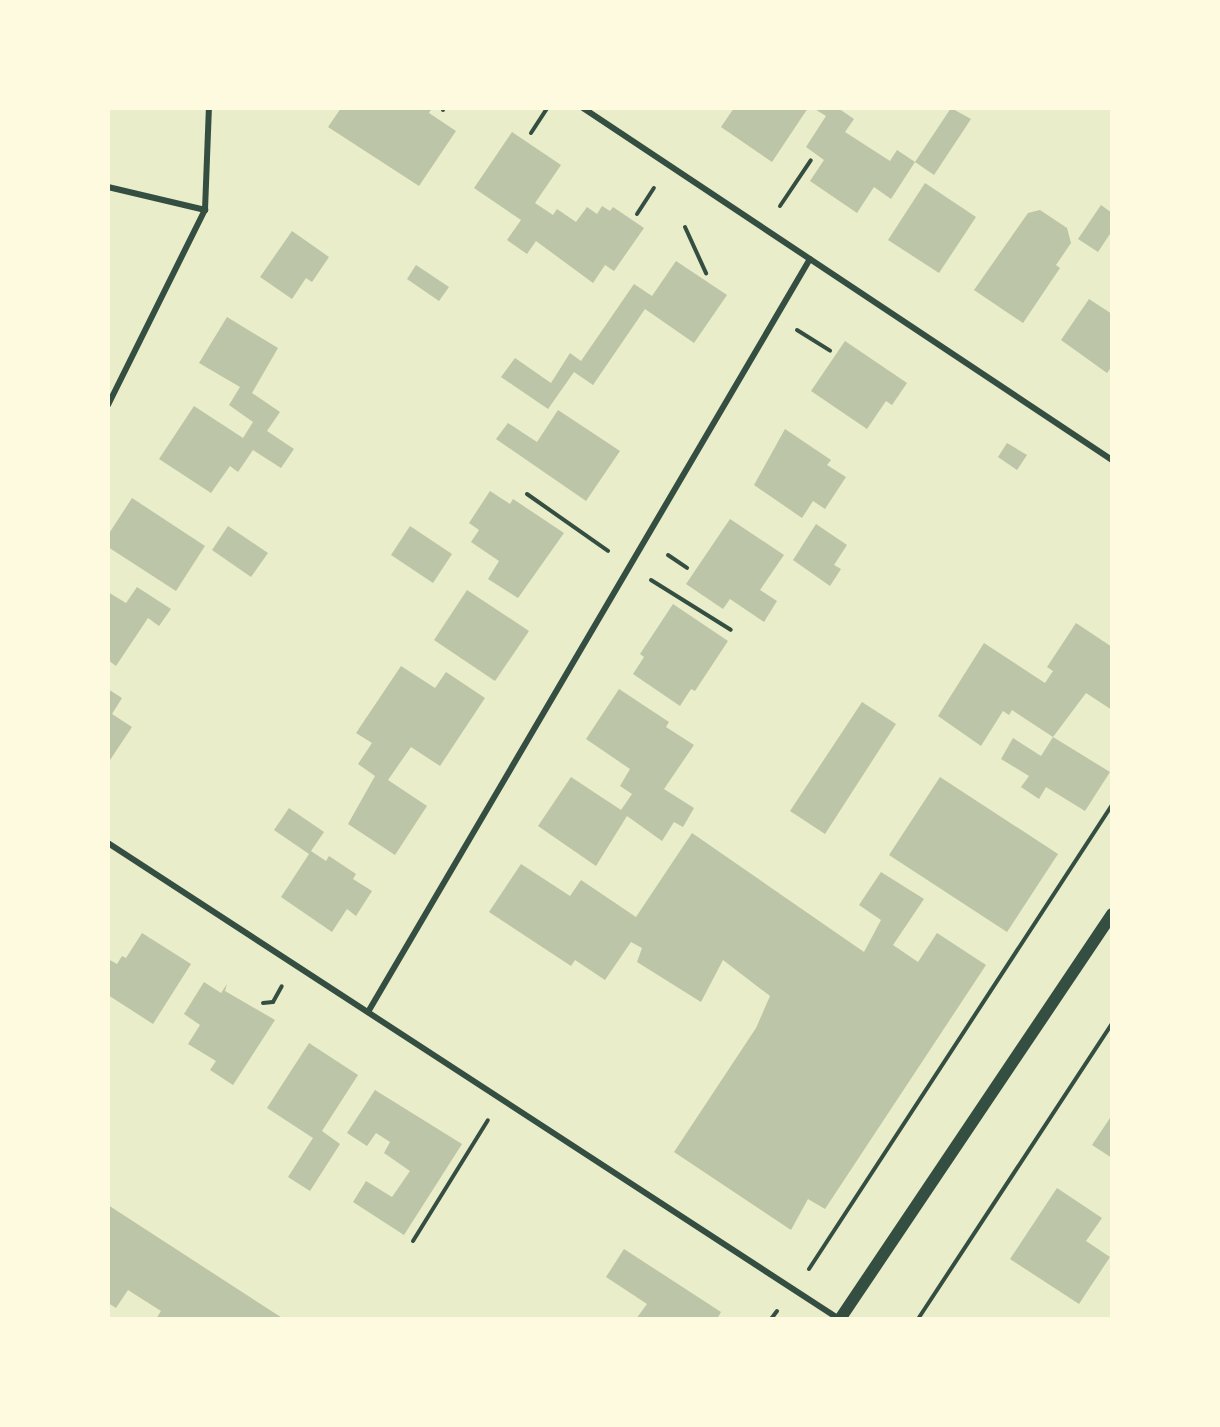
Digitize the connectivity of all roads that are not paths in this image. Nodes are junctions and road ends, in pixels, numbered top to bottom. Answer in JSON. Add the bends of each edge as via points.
{"nodes":[{"id":1,"x":209,"y":108,"type":"edge"},
{"id":2,"x":583,"y":108,"type":"edge"},
{"id":3,"x":108,"y":187,"type":"edge"},
{"id":4,"x":205,"y":210,"type":"junction"},
{"id":5,"x":810,"y":259,"type":"junction"},
{"id":6,"x":108,"y":405,"type":"edge"},
{"id":7,"x":1112,"y":460,"type":"edge"},
{"id":8,"x":108,"y":843,"type":"edge"},
{"id":9,"x":1112,"y":914,"type":"edge"},
{"id":10,"x":368,"y":1012,"type":"junction"},
{"id":11,"x":839,"y":1319,"type":"edge"}],
"edges":[{"from":1,"to":4,"type":"street"},
{"from":2,"to":5,"type":"street"},
{"from":3,"to":4,"type":"street"},
{"from":4,"to":6,"type":"street"},
{"from":5,"to":7,"type":"street"},
{"from":5,"to":10,"type":"street"},
{"from":8,"to":10,"type":"street"},
{"from":9,"to":11,"type":"main road"},
{"from":10,"to":11,"type":"street"}]}
